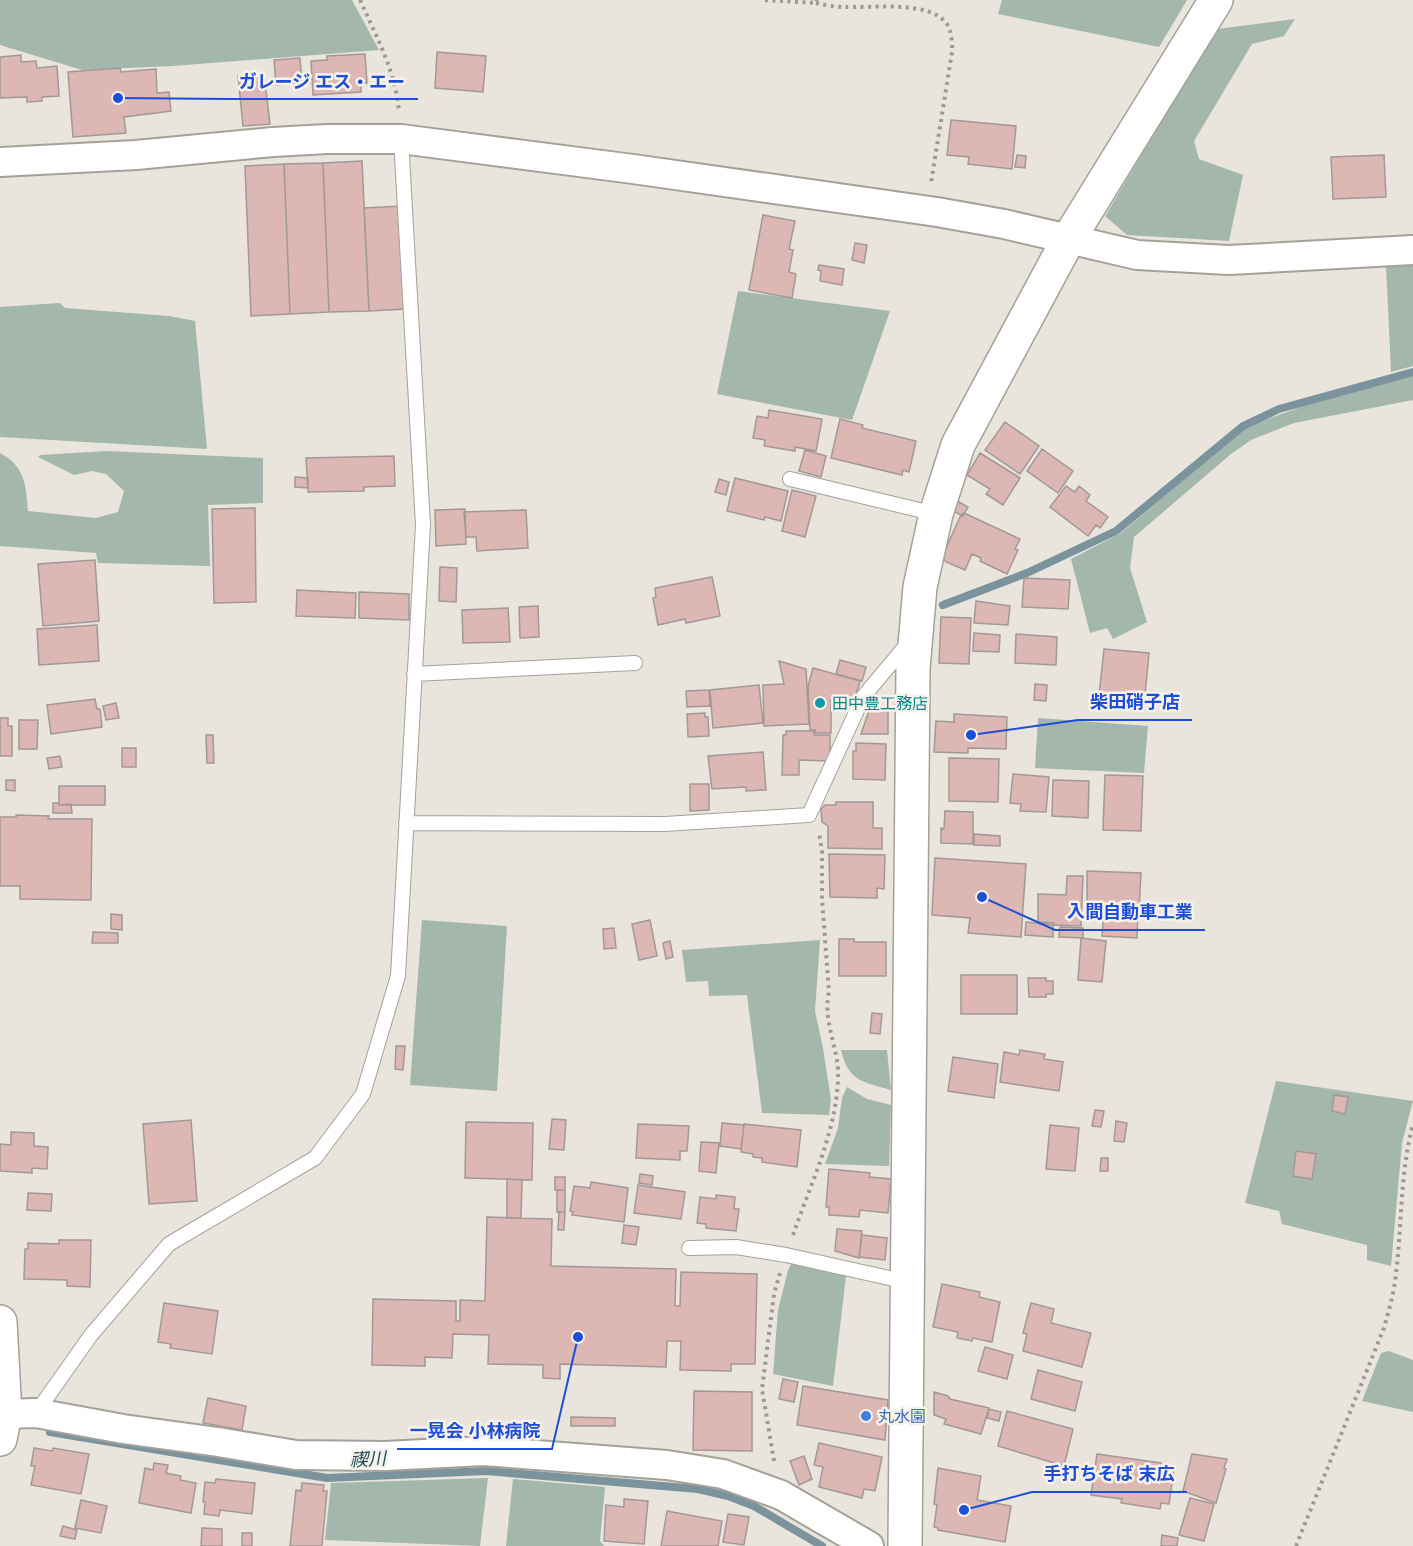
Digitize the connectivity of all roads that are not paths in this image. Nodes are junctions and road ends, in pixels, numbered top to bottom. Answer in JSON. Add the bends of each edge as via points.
{"nodes":[{"id":1,"x":1216,"y":0,"type":"edge"},
{"id":2,"x":401,"y":140,"type":"junction"},
{"id":3,"x":0,"y":162,"type":"edge"},
{"id":4,"x":1068,"y":240,"type":"junction"},
{"id":5,"x":1413,"y":250,"type":"edge"},
{"id":6,"x":790,"y":479,"type":"dead end"},
{"id":7,"x":936,"y":514,"type":"junction"},
{"id":8,"x":915,"y":635,"type":"junction"},
{"id":9,"x":635,"y":663,"type":"dead end"},
{"id":10,"x":414,"y":674,"type":"junction"},
{"id":11,"x":406,"y":823,"type":"junction"},
{"id":12,"x":689,"y":1248,"type":"dead end"},
{"id":13,"x":907,"y":1282,"type":"junction"},
{"id":14,"x":0,"y":1322,"type":"edge"},
{"id":15,"x":10,"y":1420,"type":"edge"},
{"id":16,"x":868,"y":1546,"type":"edge"},
{"id":17,"x":905,"y":1546,"type":"edge"}],
"edges":[{"from":1,"to":4,"type":"street"},
{"from":2,"to":3,"type":"street","via":[[327,139]]},
{"from":2,"to":4,"type":"street","via":[[927,211]]},
{"from":2,"to":10,"type":"lane","via":[[423,525]]},
{"from":4,"to":5,"type":"street","via":[[1137,255],[1228,260]]},
{"from":4,"to":7,"type":"street","via":[[958,446]]},
{"from":6,"to":7,"type":"lane"},
{"from":7,"to":8,"type":"street","via":[[920,587]]},
{"from":8,"to":11,"type":"lane","via":[[863,697],[809,815],[665,824]]},
{"from":8,"to":13,"type":"street"},
{"from":9,"to":10,"type":"lane"},
{"from":10,"to":11,"type":"lane"},
{"from":11,"to":15,"type":"lane","via":[[398,976],[363,1094],[315,1158],[169,1244],[91,1335]]},
{"from":12,"to":13,"type":"lane","via":[[736,1247]]},
{"from":13,"to":17,"type":"street"},
{"from":14,"to":15,"type":"street"},
{"from":15,"to":16,"type":"street","via":[[123,1429],[296,1455],[484,1451],[723,1474],[781,1496]]}]}
